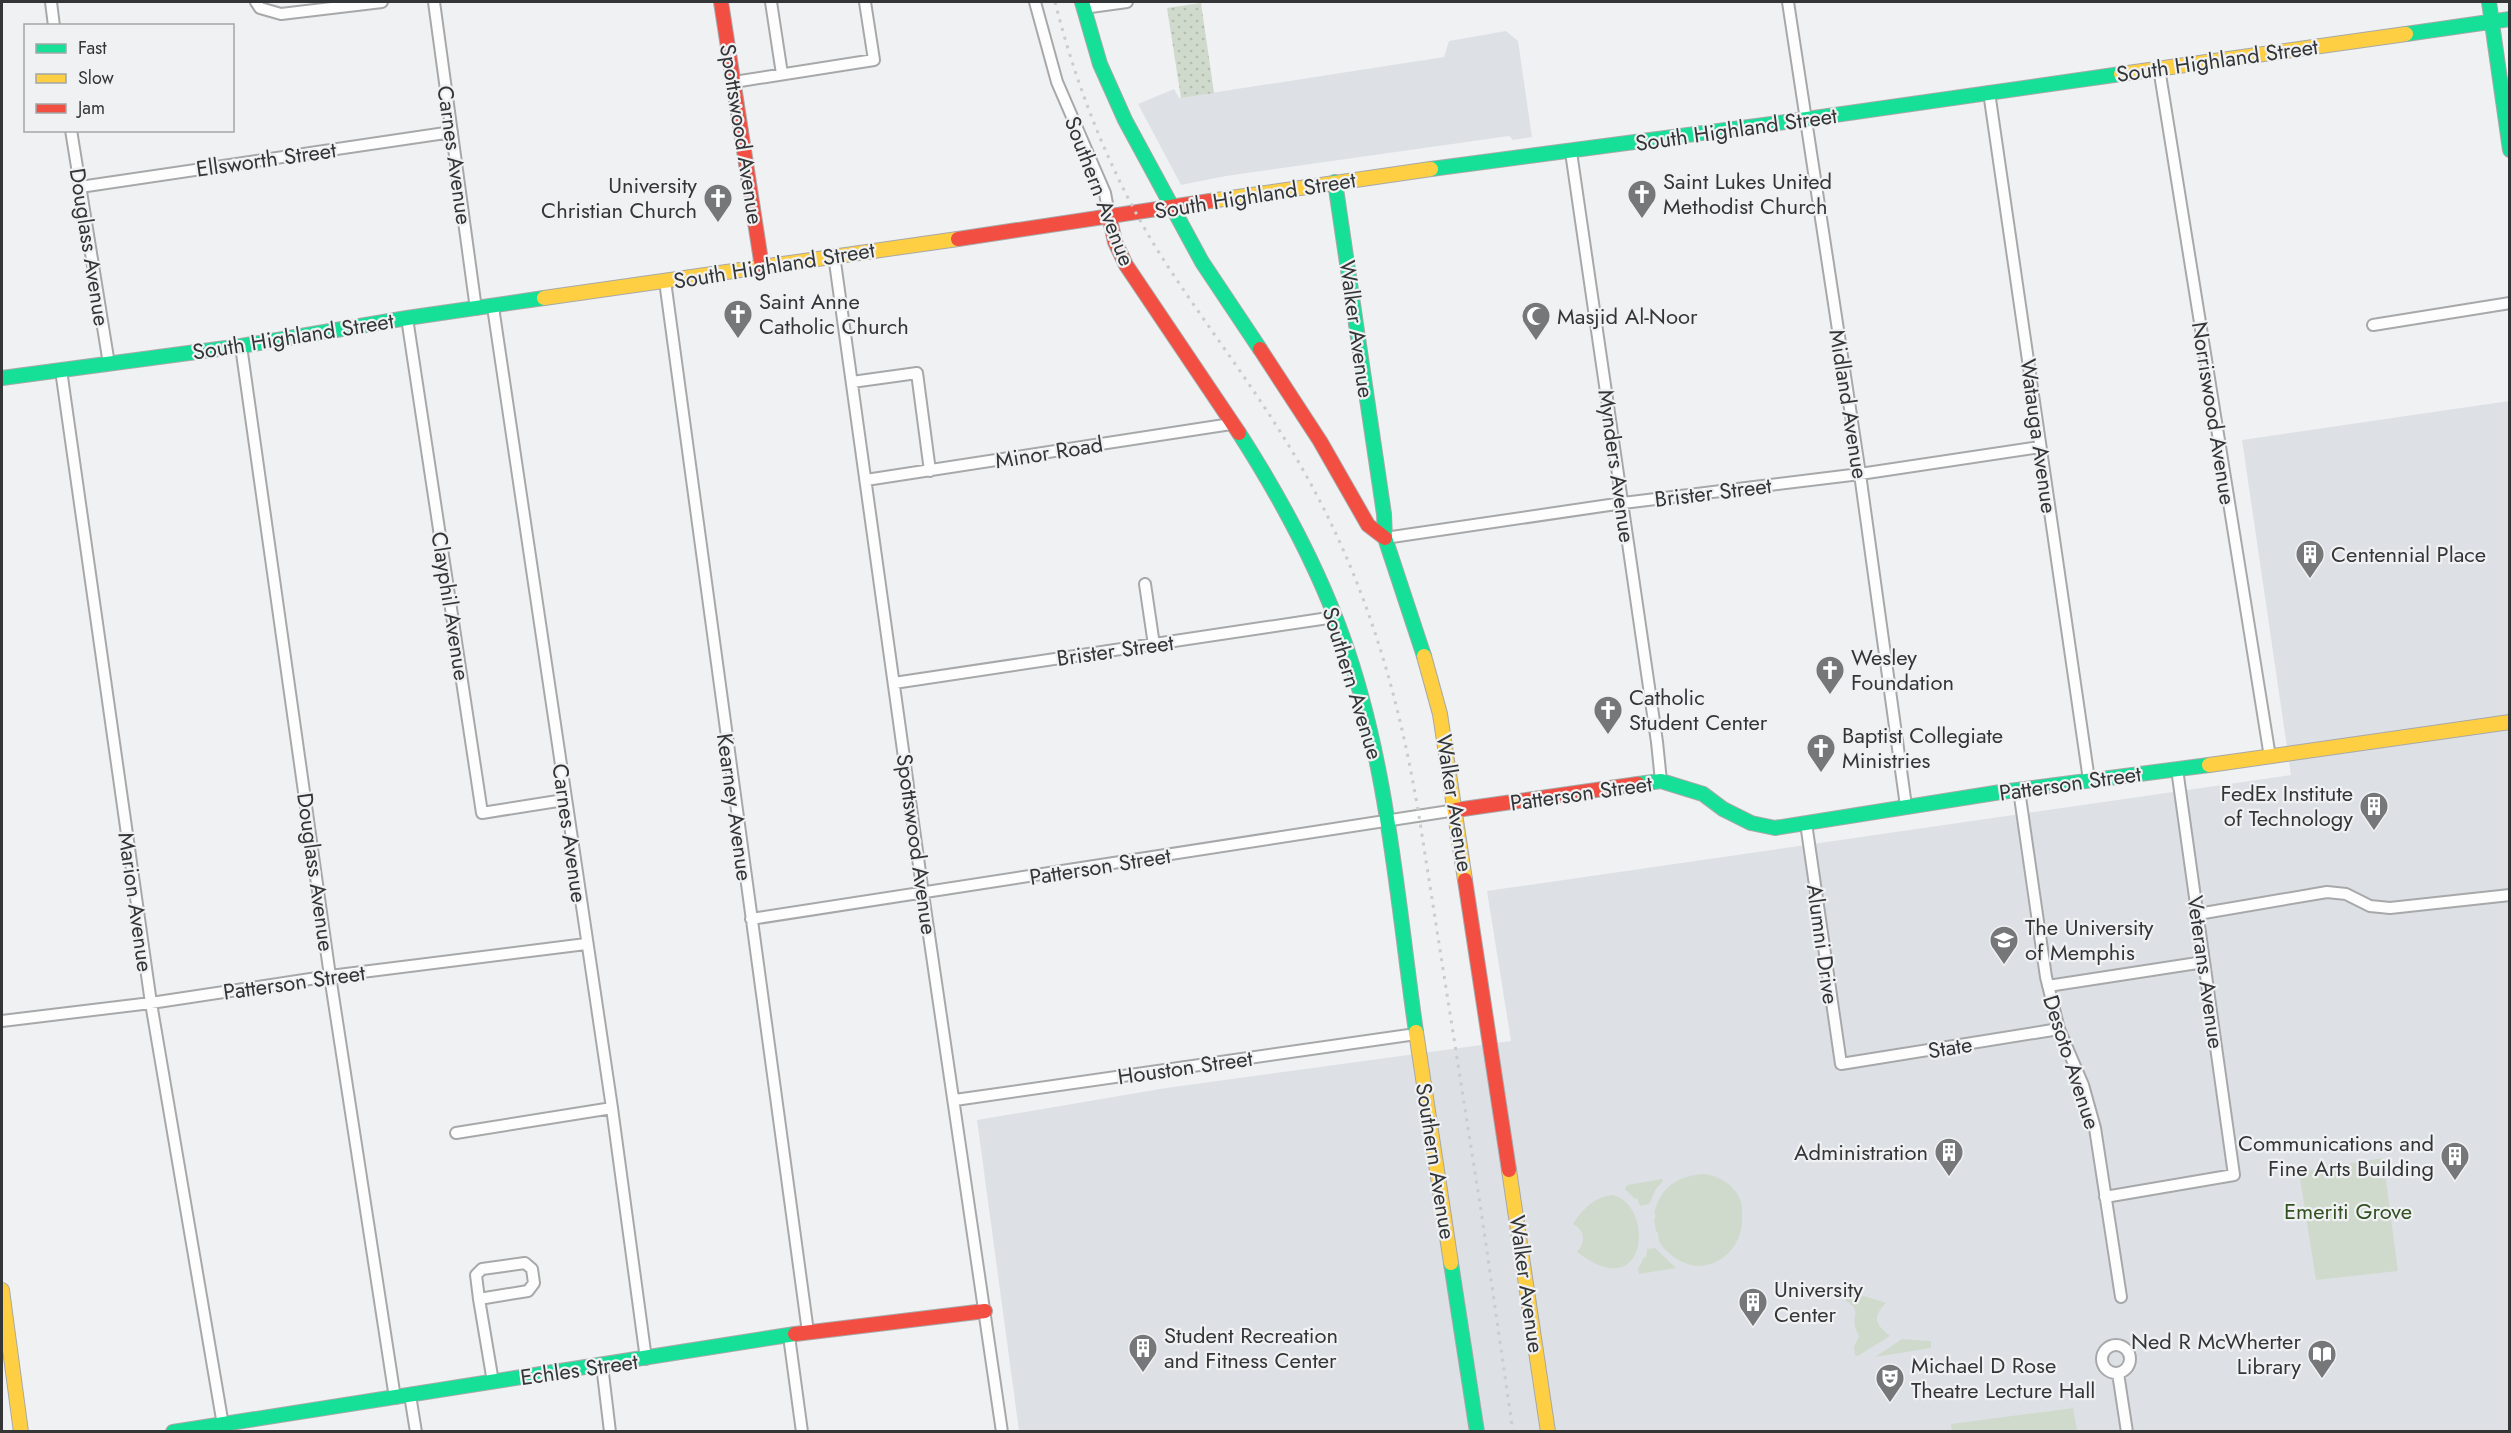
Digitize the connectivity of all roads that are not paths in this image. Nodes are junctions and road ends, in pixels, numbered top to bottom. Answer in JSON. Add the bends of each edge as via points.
{"nodes":[{"id":1,"x":51,"y":2,"type":"edge"},
{"id":2,"x":382,"y":2,"type":"edge"},
{"id":3,"x":434,"y":2,"type":"edge"},
{"id":4,"x":721,"y":2,"type":"edge"},
{"id":5,"x":771,"y":2,"type":"edge"},
{"id":6,"x":865,"y":2,"type":"edge"},
{"id":7,"x":1035,"y":2,"type":"edge"},
{"id":8,"x":1127,"y":2,"type":"edge"},
{"id":9,"x":1788,"y":2,"type":"edge"},
{"id":10,"x":2489,"y":2,"type":"edge"},
{"id":11,"x":258,"y":4,"type":"edge"},
{"id":12,"x":1082,"y":5,"type":"edge"},
{"id":13,"x":2510,"y":20,"type":"edge"},
{"id":14,"x":2492,"y":22,"type":"junction"},
{"id":15,"x":54,"y":24,"type":"edge"},
{"id":16,"x":2159,"y":68,"type":"junction"},
{"id":17,"x":782,"y":74,"type":"junction"},
{"id":18,"x":734,"y":82,"type":"junction"},
{"id":19,"x":1989,"y":92,"type":"junction"},
{"id":20,"x":1804,"y":119,"type":"junction"},
{"id":21,"x":71,"y":132,"type":"edge"},
{"id":22,"x":452,"y":132,"type":"junction"},
{"id":23,"x":2510,"y":150,"type":"edge"},
{"id":24,"x":1571,"y":152,"type":"junction"},
{"id":25,"x":1335,"y":182,"type":"junction"},
{"id":26,"x":80,"y":187,"type":"junction"},
{"id":27,"x":1172,"y":207,"type":"junction"},
{"id":28,"x":1109,"y":215,"type":"junction"},
{"id":29,"x":834,"y":255,"type":"junction"},
{"id":30,"x":762,"y":267,"type":"junction"},
{"id":31,"x":665,"y":281,"type":"junction"},
{"id":32,"x":2510,"y":303,"type":"edge"},
{"id":33,"x":493,"y":307,"type":"junction"},
{"id":34,"x":476,"y":309,"type":"junction"},
{"id":35,"x":407,"y":318,"type":"junction"},
{"id":36,"x":2373,"y":324,"type":"dead end"},
{"id":37,"x":241,"y":346,"type":"junction"},
{"id":38,"x":108,"y":364,"type":"junction"},
{"id":39,"x":61,"y":370,"type":"junction"},
{"id":40,"x":2,"y":378,"type":"edge"},
{"id":41,"x":852,"y":382,"type":"junction"},
{"id":42,"x":1231,"y":424,"type":"junction"},
{"id":43,"x":2040,"y":447,"type":"junction"},
{"id":44,"x":930,"y":471,"type":"junction"},
{"id":45,"x":1860,"y":474,"type":"junction"},
{"id":46,"x":866,"y":480,"type":"junction"},
{"id":47,"x":1623,"y":503,"type":"junction"},
{"id":48,"x":1385,"y":538,"type":"junction"},
{"id":49,"x":1145,"y":584,"type":"dead end"},
{"id":50,"x":1335,"y":617,"type":"junction"},
{"id":51,"x":1154,"y":645,"type":"junction"},
{"id":52,"x":894,"y":683,"type":"junction"},
{"id":53,"x":2510,"y":722,"type":"edge"},
{"id":54,"x":2271,"y":757,"type":"junction"},
{"id":55,"x":2177,"y":769,"type":"junction"},
{"id":56,"x":2089,"y":780,"type":"junction"},
{"id":57,"x":1661,"y":782,"type":"junction"},
{"id":58,"x":2019,"y":790,"type":"junction"},
{"id":59,"x":564,"y":800,"type":"junction"},
{"id":60,"x":1906,"y":806,"type":"junction"},
{"id":61,"x":1456,"y":810,"type":"junction"},
{"id":62,"x":1387,"y":820,"type":"junction"},
{"id":63,"x":1806,"y":824,"type":"junction"},
{"id":64,"x":923,"y":894,"type":"junction"},
{"id":65,"x":2510,"y":895,"type":"edge"},
{"id":66,"x":2198,"y":914,"type":"junction"},
{"id":67,"x":750,"y":919,"type":"junction"},
{"id":68,"x":586,"y":944,"type":"junction"},
{"id":69,"x":2204,"y":962,"type":"junction"},
{"id":70,"x":330,"y":976,"type":"junction"},
{"id":71,"x":2048,"y":986,"type":"junction"},
{"id":72,"x":151,"y":1003,"type":"junction"},
{"id":73,"x":2,"y":1021,"type":"edge"},
{"id":74,"x":2059,"y":1029,"type":"junction"},
{"id":75,"x":1416,"y":1034,"type":"junction"},
{"id":76,"x":1841,"y":1064,"type":"joint"},
{"id":77,"x":955,"y":1100,"type":"junction"},
{"id":78,"x":612,"y":1108,"type":"junction"},
{"id":79,"x":456,"y":1133,"type":"dead end"},
{"id":80,"x":2105,"y":1197,"type":"junction"},
{"id":81,"x":2,"y":1290,"type":"edge"},
{"id":82,"x":2121,"y":1298,"type":"dead end"},
{"id":83,"x":479,"y":1299,"type":"junction"},
{"id":84,"x":985,"y":1311,"type":"junction"},
{"id":85,"x":808,"y":1332,"type":"junction"},
{"id":86,"x":789,"y":1336,"type":"junction"},
{"id":87,"x":646,"y":1359,"type":"junction"},
{"id":88,"x":602,"y":1365,"type":"junction"},
{"id":89,"x":2118,"y":1373,"type":"dead end"},
{"id":90,"x":493,"y":1382,"type":"junction"},
{"id":91,"x":411,"y":1395,"type":"junction"},
{"id":92,"x":395,"y":1398,"type":"junction"},
{"id":93,"x":223,"y":1428,"type":"edge"},
{"id":94,"x":21,"y":1431,"type":"edge"},
{"id":95,"x":173,"y":1431,"type":"edge"},
{"id":96,"x":416,"y":1431,"type":"edge"},
{"id":97,"x":610,"y":1431,"type":"edge"},
{"id":98,"x":802,"y":1431,"type":"edge"},
{"id":99,"x":1002,"y":1431,"type":"edge"},
{"id":100,"x":1477,"y":1431,"type":"edge"},
{"id":101,"x":1548,"y":1431,"type":"edge"},
{"id":102,"x":2127,"y":1431,"type":"edge"}],
"edges":[{"from":1,"to":15,"type":"street"},
{"from":2,"to":11,"type":"street","via":[[281,14]]},
{"from":3,"to":22,"type":"street","name":"Carnes Avenue"},
{"from":4,"to":18,"type":"street","name":"Spottswood Avenue"},
{"from":5,"to":17,"type":"street"},
{"from":6,"to":17,"type":"street","via":[[874,60]]},
{"from":7,"to":28,"type":"street","name":"Southern Avenue","via":[[1057,82],[1105,193]]},
{"from":8,"to":12,"type":"street"},
{"from":9,"to":20,"type":"street","name":"Midland Avenue"},
{"from":10,"to":14,"type":"street"},
{"from":12,"to":27,"type":"street","via":[[1100,64]]},
{"from":13,"to":14,"type":"street","name":"South Highland Street"},
{"from":14,"to":16,"type":"street","name":"South Highland Street"},
{"from":14,"to":23,"type":"street"},
{"from":16,"to":19,"type":"street","name":"South Highland Street"},
{"from":16,"to":54,"type":"street","name":"Norriswood Avenue"},
{"from":17,"to":18,"type":"street"},
{"from":18,"to":30,"type":"street","name":"Spottswood Avenue"},
{"from":19,"to":20,"type":"street","name":"South Highland Street"},
{"from":19,"to":43,"type":"street","name":"Watauga Avenue"},
{"from":20,"to":24,"type":"street","name":"South Highland Street"},
{"from":20,"to":45,"type":"street","name":"Midland Avenue"},
{"from":21,"to":26,"type":"street","name":"Douglass Avenue"},
{"from":22,"to":26,"type":"street","name":"Ellsworth Street"},
{"from":22,"to":34,"type":"street","name":"Carnes Avenue"},
{"from":24,"to":25,"type":"street","name":"South Highland Street"},
{"from":24,"to":47,"type":"street","name":"Mynders Avenue"},
{"from":25,"to":27,"type":"street","name":"South Highland Street"},
{"from":25,"to":48,"type":"street","name":"Walker Avenue","via":[[1383,502]]},
{"from":26,"to":38,"type":"street","name":"Douglass Avenue"},
{"from":27,"to":28,"type":"street","name":"South Highland Street"},
{"from":27,"to":48,"type":"street","via":[[1202,262],[1320,441],[1368,525]]},
{"from":28,"to":29,"type":"street","name":"South Highland Street"},
{"from":28,"to":42,"type":"street","name":"Southern Avenue","via":[[1115,242],[1126,265]]},
{"from":29,"to":30,"type":"street","name":"South Highland Street"},
{"from":29,"to":41,"type":"street","name":"Spottswood Avenue"},
{"from":30,"to":31,"type":"street","name":"South Highland Street"},
{"from":31,"to":33,"type":"street","name":"South Highland Street"},
{"from":31,"to":67,"type":"street","name":"Kearney Avenue"},
{"from":32,"to":36,"type":"street"},
{"from":33,"to":34,"type":"street","name":"South Highland Street"},
{"from":33,"to":59,"type":"street","name":"Carnes Avenue"},
{"from":34,"to":35,"type":"street","name":"South Highland Street"},
{"from":35,"to":37,"type":"street","name":"South Highland Street"},
{"from":35,"to":59,"type":"street","name":"Clayphil Avenue","via":[[482,813]]},
{"from":37,"to":38,"type":"street","name":"South Highland Street"},
{"from":37,"to":70,"type":"street","name":"Douglass Avenue"},
{"from":38,"to":39,"type":"street","name":"South Highland Street"},
{"from":39,"to":40,"type":"street","name":"South Highland Street"},
{"from":39,"to":72,"type":"street","name":"Marion Avenue"},
{"from":41,"to":44,"type":"street","via":[[917,373]]},
{"from":41,"to":46,"type":"street","name":"Spottswood Avenue"},
{"from":42,"to":44,"type":"street","name":"Minor Road"},
{"from":42,"to":50,"type":"street","name":"Southern Avenue","via":[[1291,520]]},
{"from":43,"to":45,"type":"street","name":"Brister Street"},
{"from":43,"to":56,"type":"street","name":"Watauga Avenue"},
{"from":44,"to":46,"type":"street","name":"Minor Road"},
{"from":45,"to":47,"type":"street","name":"Brister Street"},
{"from":45,"to":60,"type":"street","name":"Midland Avenue"},
{"from":46,"to":52,"type":"street","name":"Spottswood Avenue"},
{"from":47,"to":48,"type":"street","name":"Brister Street"},
{"from":47,"to":57,"type":"street","name":"Mynders Avenue"},
{"from":48,"to":61,"type":"street","name":"Walker Avenue","via":[[1440,714]]},
{"from":49,"to":51,"type":"street"},
{"from":50,"to":51,"type":"street","name":"Brister Street"},
{"from":50,"to":62,"type":"street","name":"Southern Avenue","via":[[1366,715]]},
{"from":51,"to":52,"type":"street","name":"Brister Street"},
{"from":52,"to":64,"type":"street","name":"Spottswood Avenue"},
{"from":53,"to":54,"type":"street","name":"Patterson Street"},
{"from":54,"to":55,"type":"street","name":"Patterson Street"},
{"from":55,"to":56,"type":"street","name":"Patterson Street"},
{"from":55,"to":66,"type":"street","name":"Veterans Avenue"},
{"from":56,"to":58,"type":"street","name":"Patterson Street"},
{"from":57,"to":61,"type":"street","name":"Patterson Street"},
{"from":57,"to":63,"type":"street","name":"Patterson Street","via":[[1703,794],[1751,823],[1775,828]]},
{"from":58,"to":60,"type":"street","name":"Patterson Street"},
{"from":58,"to":71,"type":"street","name":"Desoto Avenue"},
{"from":59,"to":68,"type":"street","name":"Carnes Avenue"},
{"from":60,"to":63,"type":"street","name":"Patterson Street"},
{"from":61,"to":62,"type":"street","name":"Patterson Street"},
{"from":61,"to":101,"type":"street","name":"Walker Avenue"},
{"from":62,"to":64,"type":"street","name":"Patterson Street"},
{"from":62,"to":75,"type":"street","name":"Southern Avenue"},
{"from":63,"to":76,"type":"street","name":"Alumni Drive"},
{"from":64,"to":67,"type":"street","name":"Patterson Street"},
{"from":64,"to":77,"type":"street","name":"Spottswood Avenue"},
{"from":65,"to":66,"type":"street","via":[[2390,908],[2327,892]]},
{"from":66,"to":69,"type":"street","name":"Veterans Avenue"},
{"from":67,"to":85,"type":"street","name":"Kearney Avenue"},
{"from":68,"to":70,"type":"street","name":"Patterson Street"},
{"from":68,"to":78,"type":"street","name":"Carnes Avenue"},
{"from":69,"to":71,"type":"street"},
{"from":69,"to":80,"type":"street","name":"Veterans Avenue","via":[[2234,1175]]},
{"from":70,"to":72,"type":"street","name":"Patterson Street"},
{"from":70,"to":92,"type":"street","name":"Douglass Avenue"},
{"from":71,"to":74,"type":"street","name":"Desoto Avenue"},
{"from":72,"to":73,"type":"street","name":"Patterson Street"},
{"from":72,"to":93,"type":"street","name":"Marion Avenue"},
{"from":74,"to":76,"type":"street","name":"State"},
{"from":74,"to":80,"type":"street","name":"Desoto Avenue","via":[[2083,1085],[2095,1128]]},
{"from":75,"to":77,"type":"street","name":"Houston Street"},
{"from":75,"to":100,"type":"street","name":"Southern Avenue"},
{"from":77,"to":84,"type":"street","name":"Spottswood Avenue"},
{"from":78,"to":79,"type":"street"},
{"from":78,"to":87,"type":"street","name":"Carnes Avenue"},
{"from":80,"to":82,"type":"street","name":"Desoto Avenue"},
{"from":81,"to":94,"type":"street"},
{"from":83,"to":83,"type":"street","via":[[476,1275],[482,1269],[525,1263],[532,1269],[534,1283],[528,1291]]},
{"from":83,"to":90,"type":"street"},
{"from":84,"to":85,"type":"street","name":"Echles Street"},
{"from":84,"to":99,"type":"street","name":"Spottswood Avenue"},
{"from":85,"to":86,"type":"street","name":"Echles Street"},
{"from":86,"to":87,"type":"street","name":"Echles Street"},
{"from":86,"to":98,"type":"street"},
{"from":87,"to":88,"type":"street","name":"Echles Street"},
{"from":88,"to":90,"type":"street","name":"Echles Street"},
{"from":88,"to":97,"type":"street"},
{"from":89,"to":102,"type":"street"},
{"from":90,"to":91,"type":"street","name":"Echles Street"},
{"from":91,"to":92,"type":"street","name":"Echles Street"},
{"from":91,"to":96,"type":"street"},
{"from":92,"to":93,"type":"street","name":"Echles Street"},
{"from":93,"to":95,"type":"street","name":"Echles Street"}]}
